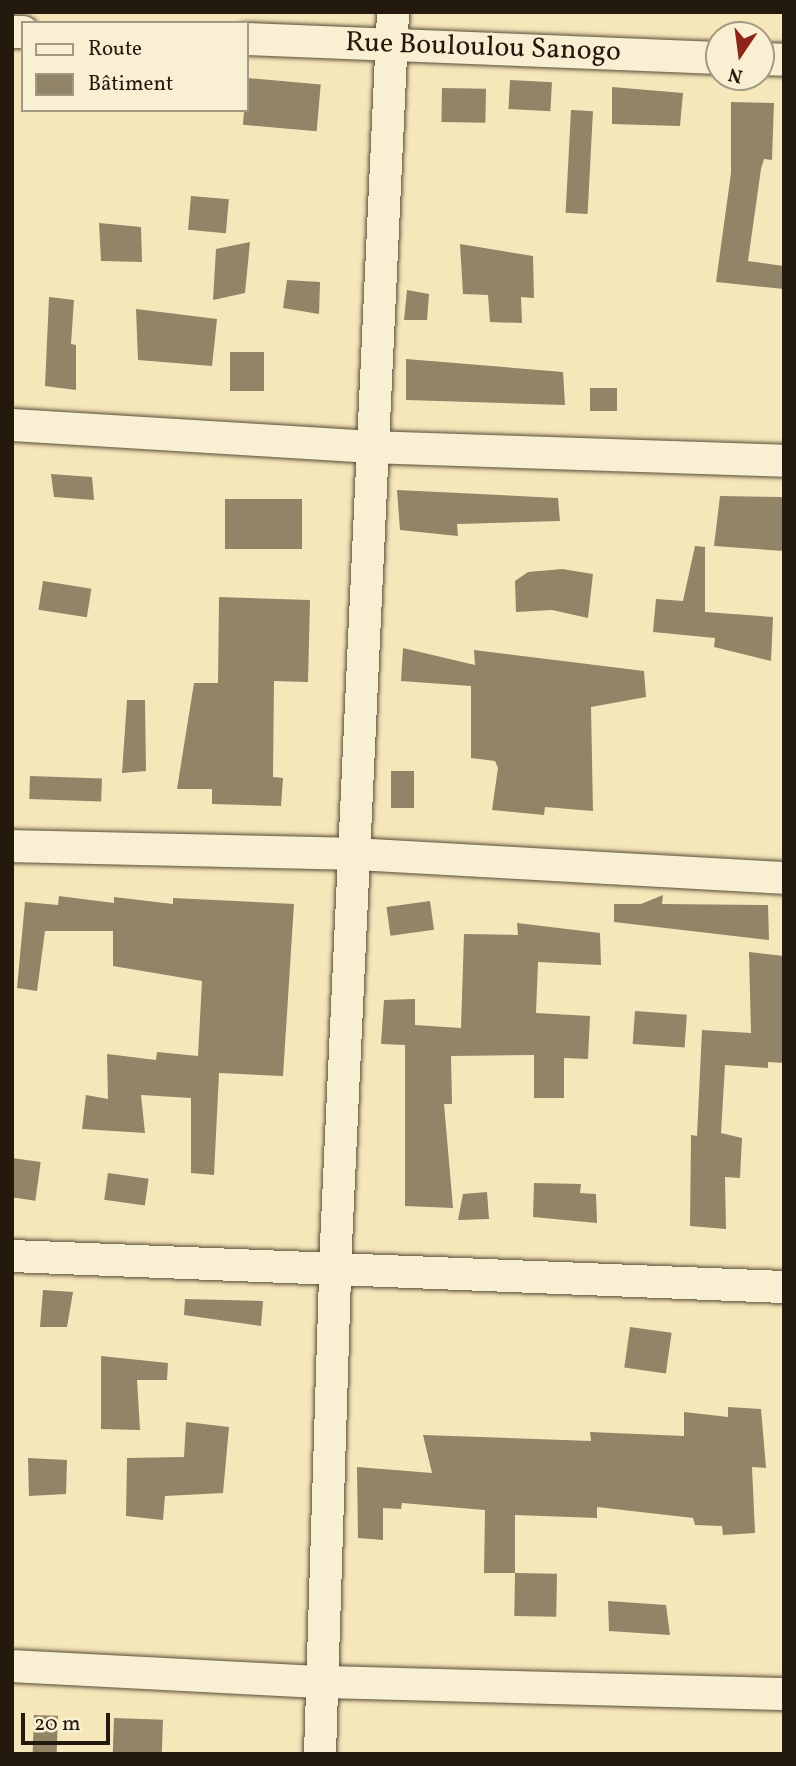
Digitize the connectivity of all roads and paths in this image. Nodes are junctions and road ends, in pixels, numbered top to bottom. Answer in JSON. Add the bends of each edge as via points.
{"nodes":[{"id":1,"x":393,"y":12,"type":"edge"},
{"id":2,"x":248,"y":39,"type":"edge"},
{"id":3,"x":393,"y":43,"type":"junction"},
{"id":4,"x":705,"y":57,"type":"edge"},
{"id":5,"x":12,"y":425,"type":"edge"},
{"id":6,"x":369,"y":447,"type":"junction"},
{"id":7,"x":784,"y":461,"type":"edge"},
{"id":8,"x":12,"y":846,"type":"edge"},
{"id":9,"x":355,"y":855,"type":"junction"},
{"id":10,"x":784,"y":878,"type":"edge"},
{"id":11,"x":12,"y":1256,"type":"edge"},
{"id":12,"x":335,"y":1266,"type":"junction"},
{"id":13,"x":784,"y":1287,"type":"edge"},
{"id":14,"x":12,"y":1666,"type":"edge"},
{"id":15,"x":322,"y":1682,"type":"junction"},
{"id":16,"x":784,"y":1694,"type":"edge"},
{"id":17,"x":320,"y":1754,"type":"edge"}],
"edges":[{"from":1,"to":3,"type":"street"},
{"from":2,"to":3,"type":"street","name":"Rue Bouloulou Sanogo"},
{"from":3,"to":4,"type":"street","name":"Rue Bouloulou Sanogo"},
{"from":3,"to":6,"type":"street"},
{"from":5,"to":6,"type":"street"},
{"from":6,"to":7,"type":"street"},
{"from":6,"to":9,"type":"street"},
{"from":8,"to":9,"type":"street"},
{"from":9,"to":10,"type":"street"},
{"from":9,"to":12,"type":"street"},
{"from":11,"to":12,"type":"street"},
{"from":12,"to":13,"type":"street"},
{"from":12,"to":15,"type":"street"},
{"from":14,"to":15,"type":"street"},
{"from":15,"to":16,"type":"street"},
{"from":15,"to":17,"type":"street"}]}
